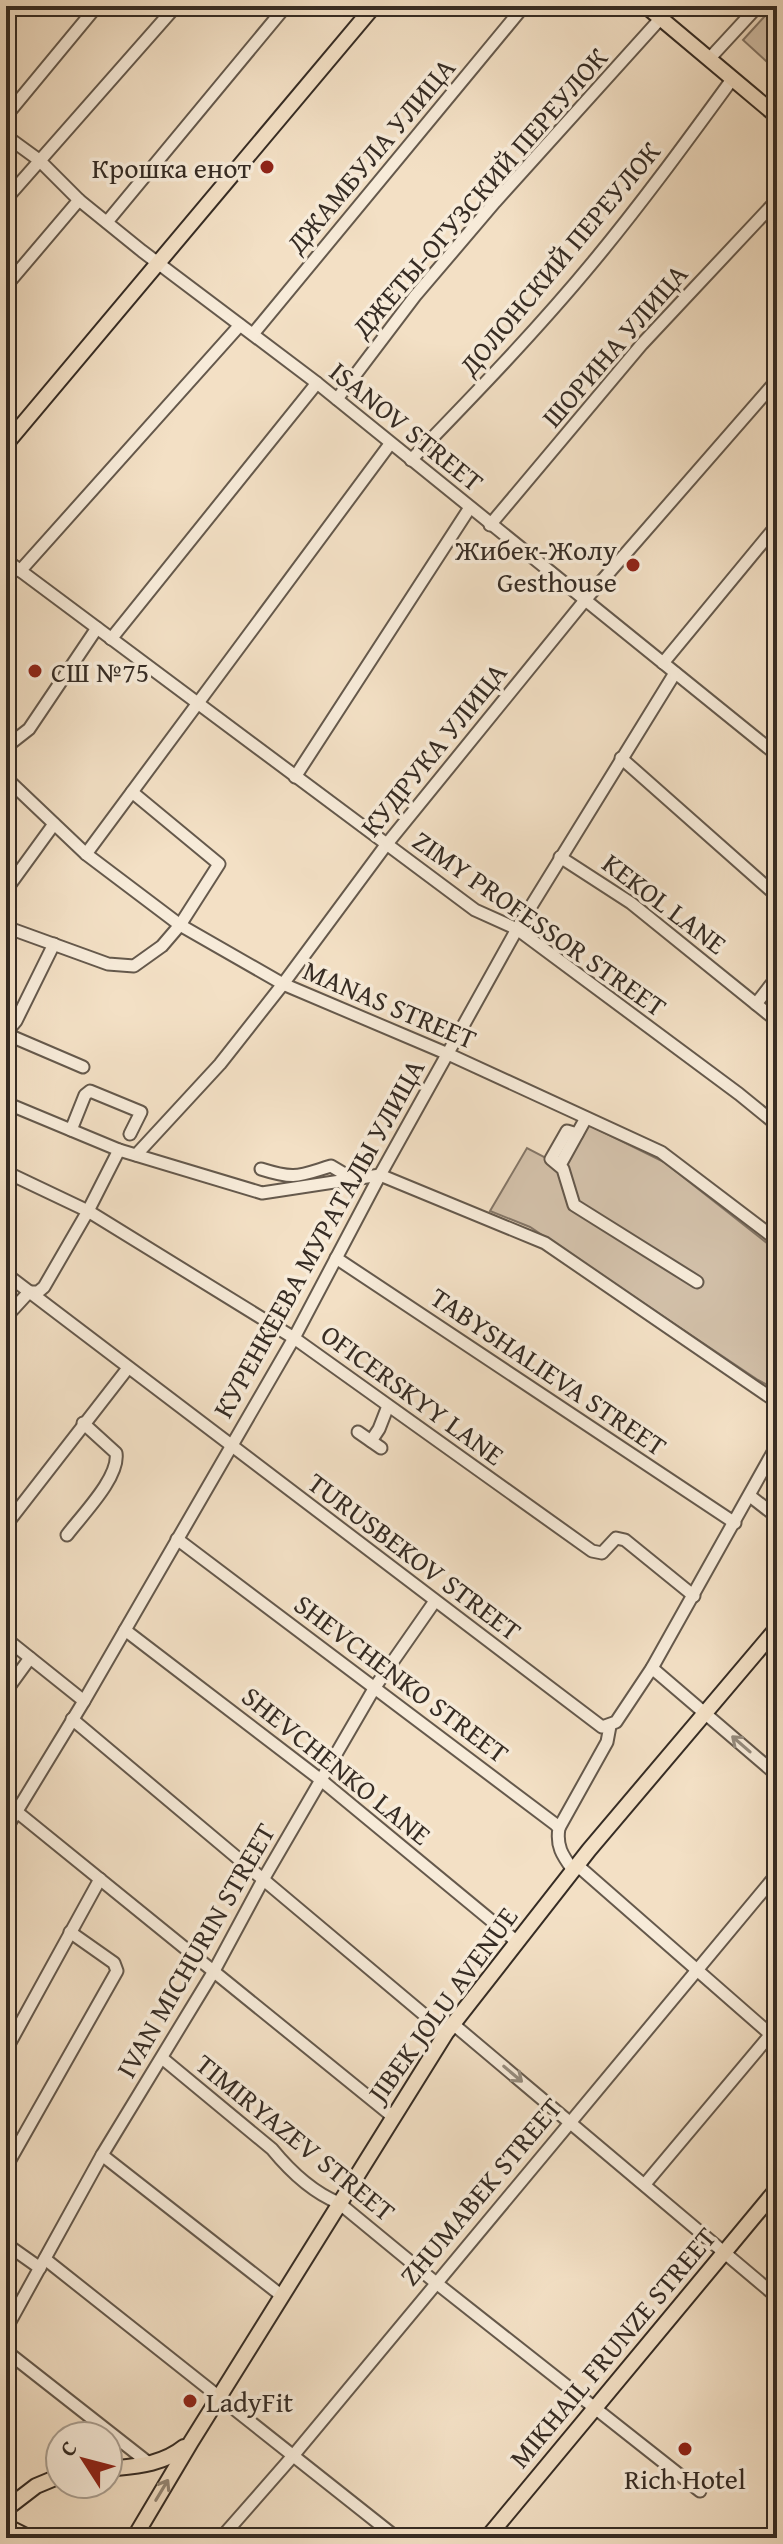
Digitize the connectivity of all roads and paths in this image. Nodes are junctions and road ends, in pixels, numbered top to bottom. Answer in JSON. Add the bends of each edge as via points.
{"nodes":[{"id":1,"x":97,"y":6,"type":"edge"},
{"id":2,"x":176,"y":6,"type":"edge"},
{"id":3,"x":286,"y":6,"type":"edge"},
{"id":4,"x":374,"y":6,"type":"edge"},
{"id":5,"x":524,"y":6,"type":"edge"},
{"id":6,"x":646,"y":6,"type":"edge"},
{"id":7,"x":758,"y":6,"type":"edge"},
{"id":8,"x":661,"y":18,"type":"junction"},
{"id":9,"x":710,"y":58,"type":"junction"},
{"id":10,"x":733,"y":78,"type":"junction"},
{"id":11,"x":6,"y":116,"type":"edge"},
{"id":12,"x":777,"y":116,"type":"edge"},
{"id":13,"x":6,"y":136,"type":"edge"},
{"id":14,"x":39,"y":160,"type":"junction"},
{"id":15,"x":6,"y":199,"type":"edge"},
{"id":16,"x":79,"y":200,"type":"junction"},
{"id":17,"x":777,"y":200,"type":"edge"},
{"id":18,"x":107,"y":222,"type":"junction"},
{"id":19,"x":160,"y":263,"type":"junction"},
{"id":20,"x":6,"y":286,"type":"edge"},
{"id":21,"x":240,"y":325,"type":"junction"},
{"id":22,"x":253,"y":334,"type":"junction"},
{"id":23,"x":777,"y":380,"type":"edge"},
{"id":24,"x":317,"y":383,"type":"junction"},
{"id":25,"x":337,"y":399,"type":"junction"},
{"id":26,"x":6,"y":444,"type":"edge"},
{"id":27,"x":390,"y":444,"type":"junction"},
{"id":28,"x":411,"y":460,"type":"junction"},
{"id":29,"x":469,"y":509,"type":"junction"},
{"id":30,"x":490,"y":525,"type":"junction"},
{"id":31,"x":777,"y":525,"type":"edge"},
{"id":32,"x":6,"y":560,"type":"edge"},
{"id":33,"x":20,"y":571,"type":"junction"},
{"id":34,"x":586,"y":599,"type":"junction"},
{"id":35,"x":97,"y":628,"type":"junction"},
{"id":36,"x":111,"y":639,"type":"junction"},
{"id":37,"x":663,"y":663,"type":"junction"},
{"id":38,"x":675,"y":673,"type":"junction"},
{"id":39,"x":197,"y":704,"type":"junction"},
{"id":40,"x":6,"y":747,"type":"edge"},
{"id":41,"x":777,"y":755,"type":"edge"},
{"id":42,"x":621,"y":758,"type":"junction"},
{"id":43,"x":295,"y":777,"type":"junction"},
{"id":44,"x":6,"y":778,"type":"edge"},
{"id":45,"x":132,"y":792,"type":"junction"},
{"id":46,"x":54,"y":824,"type":"junction"},
{"id":47,"x":386,"y":845,"type":"junction"},
{"id":48,"x":86,"y":854,"type":"junction"},
{"id":49,"x":560,"y":857,"type":"junction"},
{"id":50,"x":6,"y":890,"type":"edge"},
{"id":51,"x":777,"y":896,"type":"edge"},
{"id":52,"x":180,"y":925,"type":"junction"},
{"id":53,"x":6,"y":927,"type":"edge"},
{"id":54,"x":517,"y":929,"type":"junction"},
{"id":55,"x":54,"y":944,"type":"junction"},
{"id":56,"x":777,"y":977,"type":"edge"},
{"id":57,"x":283,"y":984,"type":"junction"},
{"id":58,"x":756,"y":1004,"type":"junction"},
{"id":59,"x":777,"y":1021,"type":"edge"},
{"id":60,"x":6,"y":1033,"type":"edge"},
{"id":61,"x":448,"y":1054,"type":"junction"},
{"id":62,"x":83,"y":1067,"type":"dead end"},
{"id":63,"x":6,"y":1103,"type":"edge"},
{"id":64,"x":586,"y":1118,"type":"junction"},
{"id":65,"x":777,"y":1125,"type":"edge"},
{"id":66,"x":71,"y":1130,"type":"junction"},
{"id":67,"x":130,"y":1134,"type":"dead end"},
{"id":68,"x":119,"y":1150,"type":"junction"},
{"id":69,"x":136,"y":1155,"type":"junction"},
{"id":70,"x":261,"y":1169,"type":"dead end"},
{"id":71,"x":6,"y":1172,"type":"edge"},
{"id":72,"x":380,"y":1175,"type":"junction"},
{"id":73,"x":353,"y":1179,"type":"junction"},
{"id":74,"x":88,"y":1211,"type":"junction"},
{"id":75,"x":777,"y":1240,"type":"edge"},
{"id":76,"x":336,"y":1258,"type":"junction"},
{"id":77,"x":6,"y":1274,"type":"edge"},
{"id":78,"x":697,"y":1282,"type":"dead end"},
{"id":79,"x":29,"y":1292,"type":"junction"},
{"id":80,"x":6,"y":1317,"type":"edge"},
{"id":81,"x":294,"y":1338,"type":"junction"},
{"id":82,"x":128,"y":1368,"type":"junction"},
{"id":83,"x":777,"y":1402,"type":"edge"},
{"id":84,"x":388,"y":1406,"type":"junction"},
{"id":85,"x":83,"y":1423,"type":"junction"},
{"id":86,"x":358,"y":1432,"type":"dead end"},
{"id":87,"x":229,"y":1445,"type":"junction"},
{"id":88,"x":777,"y":1445,"type":"edge"},
{"id":89,"x":750,"y":1496,"type":"junction"},
{"id":90,"x":777,"y":1517,"type":"edge"},
{"id":91,"x":735,"y":1523,"type":"junction"},
{"id":92,"x":6,"y":1525,"type":"edge"},
{"id":93,"x":67,"y":1535,"type":"dead end"},
{"id":94,"x":177,"y":1539,"type":"junction"},
{"id":95,"x":694,"y":1596,"type":"junction"},
{"id":96,"x":435,"y":1601,"type":"junction"},
{"id":97,"x":777,"y":1628,"type":"edge"},
{"id":98,"x":125,"y":1630,"type":"junction"},
{"id":99,"x":9,"y":1641,"type":"dead end"},
{"id":100,"x":30,"y":1658,"type":"junction"},
{"id":101,"x":652,"y":1668,"type":"junction"},
{"id":102,"x":375,"y":1687,"type":"junction"},
{"id":103,"x":6,"y":1691,"type":"edge"},
{"id":104,"x":84,"y":1701,"type":"junction"},
{"id":105,"x":705,"y":1713,"type":"junction"},
{"id":106,"x":72,"y":1719,"type":"junction"},
{"id":107,"x":610,"y":1726,"type":"junction"},
{"id":108,"x":777,"y":1775,"type":"edge"},
{"id":109,"x":321,"y":1780,"type":"junction"},
{"id":110,"x":6,"y":1803,"type":"edge"},
{"id":111,"x":17,"y":1811,"type":"junction"},
{"id":112,"x":559,"y":1828,"type":"junction"},
{"id":113,"x":6,"y":1829,"type":"edge"},
{"id":114,"x":575,"y":1867,"type":"junction"},
{"id":115,"x":777,"y":1874,"type":"edge"},
{"id":116,"x":264,"y":1878,"type":"junction"},
{"id":117,"x":100,"y":1879,"type":"junction"},
{"id":118,"x":70,"y":1932,"type":"junction"},
{"id":119,"x":516,"y":1941,"type":"junction"},
{"id":120,"x":697,"y":1970,"type":"junction"},
{"id":121,"x":214,"y":1971,"type":"junction"},
{"id":122,"x":450,"y":2028,"type":"junction"},
{"id":123,"x":774,"y":2037,"type":"edge"},
{"id":124,"x":6,"y":2050,"type":"edge"},
{"id":125,"x":162,"y":2058,"type":"junction"},
{"id":126,"x":392,"y":2116,"type":"junction"},
{"id":127,"x":570,"y":2121,"type":"junction"},
{"id":128,"x":102,"y":2155,"type":"junction"},
{"id":129,"x":6,"y":2167,"type":"edge"},
{"id":130,"x":645,"y":2184,"type":"junction"},
{"id":131,"x":777,"y":2189,"type":"edge"},
{"id":132,"x":339,"y":2203,"type":"junction"},
{"id":133,"x":6,"y":2244,"type":"edge"},
{"id":134,"x":724,"y":2252,"type":"junction"},
{"id":135,"x":42,"y":2263,"type":"junction"},
{"id":136,"x":435,"y":2282,"type":"junction"},
{"id":137,"x":282,"y":2296,"type":"junction"},
{"id":138,"x":777,"y":2297,"type":"edge"},
{"id":139,"x":6,"y":2329,"type":"edge"},
{"id":140,"x":6,"y":2351,"type":"edge"},
{"id":141,"x":219,"y":2397,"type":"junction"},
{"id":142,"x":594,"y":2409,"type":"junction"},
{"id":143,"x":191,"y":2442,"type":"junction"},
{"id":144,"x":292,"y":2457,"type":"junction"},
{"id":145,"x":150,"y":2464,"type":"junction"},
{"id":146,"x":124,"y":2467,"type":"edge"},
{"id":147,"x":44,"y":2483,"type":"edge"},
{"id":148,"x":700,"y":2491,"type":"dead end"},
{"id":149,"x":6,"y":2509,"type":"edge"},
{"id":150,"x":6,"y":2526,"type":"edge"},
{"id":151,"x":30,"y":2538,"type":"edge"},
{"id":152,"x":134,"y":2538,"type":"edge"},
{"id":153,"x":221,"y":2538,"type":"edge"},
{"id":154,"x":397,"y":2538,"type":"edge"},
{"id":155,"x":487,"y":2538,"type":"edge"}],
"edges":[{"from":1,"to":11,"type":"street"},
{"from":2,"to":14,"type":"street"},
{"from":3,"to":18,"type":"street"},
{"from":4,"to":19,"type":"main road"},
{"from":5,"to":22,"type":"street","name":"ДЖАМБУЛА УЛИЦА"},
{"from":6,"to":8,"type":"main road"},
{"from":7,"to":9,"type":"street"},
{"from":8,"to":9,"type":"main road"},
{"from":8,"to":25,"type":"street","name":"ДЖЕТЫ-ОГУЗСКИЙ ПЕРЕУЛОК","via":[[415,296]]},
{"from":9,"to":10,"type":"main road"},
{"from":10,"to":12,"type":"main road"},
{"from":10,"to":28,"type":"street","name":"ДОЛОНСКИЙ ПЕРЕУЛОК","via":[[591,264]]},
{"from":13,"to":14,"type":"street","name":"ISANOV STREET"},
{"from":14,"to":15,"type":"street"},
{"from":14,"to":16,"type":"street","name":"ISANOV STREET"},
{"from":16,"to":18,"type":"street","name":"ISANOV STREET"},
{"from":16,"to":20,"type":"street"},
{"from":17,"to":30,"type":"street","name":"ШОРИНА УЛИЦА","via":[[642,344]]},
{"from":18,"to":19,"type":"street","name":"ISANOV STREET"},
{"from":19,"to":21,"type":"street","name":"ISANOV STREET"},
{"from":19,"to":26,"type":"main road"},
{"from":21,"to":22,"type":"street","name":"ISANOV STREET"},
{"from":21,"to":33,"type":"street"},
{"from":22,"to":24,"type":"street","name":"ISANOV STREET"},
{"from":23,"to":34,"type":"street","name":"КУДРУКА УЛИЦА"},
{"from":24,"to":25,"type":"street","name":"ISANOV STREET"},
{"from":24,"to":36,"type":"street"},
{"from":25,"to":27,"type":"street","name":"ISANOV STREET"},
{"from":27,"to":28,"type":"street","name":"ISANOV STREET"},
{"from":27,"to":39,"type":"street"},
{"from":28,"to":29,"type":"street","name":"ISANOV STREET"},
{"from":29,"to":30,"type":"street","name":"ISANOV STREET"},
{"from":29,"to":43,"type":"street"},
{"from":30,"to":34,"type":"street","name":"ISANOV STREET"},
{"from":31,"to":37,"type":"street"},
{"from":32,"to":33,"type":"street","name":"ZIMY PROFESSOR STREET"},
{"from":33,"to":35,"type":"street","name":"ZIMY PROFESSOR STREET"},
{"from":34,"to":37,"type":"street","name":"ISANOV STREET"},
{"from":34,"to":47,"type":"street","name":"КУДРУКА УЛИЦА"},
{"from":35,"to":36,"type":"street","name":"ZIMY PROFESSOR STREET"},
{"from":35,"to":40,"type":"street","via":[[29,729]]},
{"from":36,"to":39,"type":"street","name":"ZIMY PROFESSOR STREET"},
{"from":37,"to":38,"type":"street","name":"ISANOV STREET"},
{"from":38,"to":41,"type":"street","name":"ISANOV STREET"},
{"from":38,"to":42,"type":"street","name":"КУРЕНКЕЕВА МУРАТАЛЫ УЛИЦА"},
{"from":39,"to":43,"type":"street","name":"ZIMY PROFESSOR STREET"},
{"from":39,"to":45,"type":"street"},
{"from":42,"to":49,"type":"street","name":"КУРЕНКЕЕВА МУРАТАЛЫ УЛИЦА"},
{"from":42,"to":51,"type":"street"},
{"from":43,"to":47,"type":"street","name":"ZIMY PROFESSOR STREET"},
{"from":44,"to":46,"type":"street","name":"MANAS STREET"},
{"from":45,"to":48,"type":"street"},
{"from":45,"to":52,"type":"street","via":[[219,864]]},
{"from":46,"to":48,"type":"street","name":"MANAS STREET"},
{"from":46,"to":50,"type":"street"},
{"from":47,"to":54,"type":"street","name":"ZIMY PROFESSOR STREET","via":[[475,910]]},
{"from":47,"to":57,"type":"street","name":"КУДРУКА УЛИЦА"},
{"from":48,"to":52,"type":"street","name":"MANAS STREET"},
{"from":49,"to":54,"type":"street","name":"КУРЕНКЕЕВА МУРАТАЛЫ УЛИЦА"},
{"from":49,"to":58,"type":"street","name":"KEKOL LANE","via":[[631,903]]},
{"from":52,"to":55,"type":"street","via":[[134,966],[108,964]]},
{"from":52,"to":57,"type":"street","name":"MANAS STREET"},
{"from":53,"to":55,"type":"street"},
{"from":54,"to":61,"type":"street","name":"КУРЕНКЕЕВА МУРАТАЛЫ УЛИЦА"},
{"from":54,"to":65,"type":"street","name":"ZIMY PROFESSOR STREET"},
{"from":55,"to":60,"type":"street"},
{"from":56,"to":58,"type":"street"},
{"from":57,"to":61,"type":"street","name":"MANAS STREET"},
{"from":57,"to":69,"type":"street","name":"КУДРУКА УЛИЦА","via":[[220,1064]]},
{"from":58,"to":59,"type":"street","name":"KEKOL LANE"},
{"from":60,"to":62,"type":"street"},
{"from":61,"to":64,"type":"street","name":"MANAS STREET"},
{"from":61,"to":72,"type":"street","name":"КУРЕНКЕЕВА МУРАТАЛЫ УЛИЦА"},
{"from":63,"to":66,"type":"street"},
{"from":64,"to":75,"type":"street","name":"MANAS STREET","via":[[661,1152]]},
{"from":64,"to":78,"type":"street","via":[[560,1165],[574,1205]]},
{"from":66,"to":67,"type":"street","via":[[90,1091],[141,1112]]},
{"from":66,"to":68,"type":"street"},
{"from":68,"to":69,"type":"street"},
{"from":68,"to":74,"type":"street"},
{"from":69,"to":73,"type":"street","via":[[262,1193]]},
{"from":70,"to":73,"type":"street","via":[[287,1177],[331,1166]]},
{"from":71,"to":74,"type":"street","name":"OFICERSKYY LANE"},
{"from":72,"to":73,"type":"street"},
{"from":72,"to":76,"type":"street","name":"КУРЕНКЕЕВА МУРАТАЛЫ УЛИЦА"},
{"from":72,"to":83,"type":"street","via":[[545,1243]]},
{"from":74,"to":79,"type":"street","via":[[44,1287]]},
{"from":74,"to":81,"type":"street","name":"OFICERSKYY LANE"},
{"from":76,"to":81,"type":"street","name":"КУРЕНКЕЕВА МУРАТАЛЫ УЛИЦА"},
{"from":76,"to":91,"type":"street","name":"TABYSHALIEVA STREET"},
{"from":77,"to":79,"type":"street","name":"TURUSBEKOV STREET"},
{"from":79,"to":80,"type":"street"},
{"from":79,"to":82,"type":"street","name":"TURUSBEKOV STREET"},
{"from":81,"to":84,"type":"street","name":"OFICERSKYY LANE"},
{"from":81,"to":87,"type":"street","name":"КУРЕНКЕЕВА МУРАТАЛЫ УЛИЦА"},
{"from":82,"to":85,"type":"street"},
{"from":82,"to":87,"type":"street","name":"TURUSBEKOV STREET"},
{"from":84,"to":86,"type":"street","via":[[376,1444]]},
{"from":84,"to":95,"type":"street","name":"OFICERSKYY LANE","via":[[592,1551],[602,1553],[616,1538],[625,1540]]},
{"from":85,"to":92,"type":"street"},
{"from":85,"to":93,"type":"street","via":[[118,1458],[114,1472]]},
{"from":87,"to":94,"type":"street","name":"КУРЕНКЕЕВА МУРАТАЛЫ УЛИЦА"},
{"from":87,"to":96,"type":"street","name":"TURUSBEKOV STREET"},
{"from":88,"to":89,"type":"street"},
{"from":89,"to":90,"type":"street"},
{"from":89,"to":91,"type":"street"},
{"from":91,"to":95,"type":"street"},
{"from":94,"to":98,"type":"street","name":"КУРЕНКЕЕВА МУРАТАЛЫ УЛИЦА"},
{"from":94,"to":102,"type":"street","name":"SHEVCHENKO STREET"},
{"from":95,"to":101,"type":"street"},
{"from":96,"to":102,"type":"street","name":"IVAN MICHURIN STREET"},
{"from":96,"to":107,"type":"street","name":"TURUSBEKOV STREET","via":[[602,1727]]},
{"from":97,"to":105,"type":"main road","name":"JIBEK JOLU AVENUE"},
{"from":98,"to":104,"type":"street","name":"КУРЕНКЕЕВА МУРАТАЛЫ УЛИЦА"},
{"from":98,"to":109,"type":"street","name":"SHEVCHENKO LANE"},
{"from":99,"to":100,"type":"street"},
{"from":100,"to":103,"type":"street"},
{"from":100,"to":104,"type":"street"},
{"from":101,"to":105,"type":"street"},
{"from":101,"to":107,"type":"street"},
{"from":102,"to":109,"type":"street","name":"IVAN MICHURIN STREET"},
{"from":102,"to":112,"type":"street","name":"SHEVCHENKO STREET"},
{"from":104,"to":106,"type":"street","name":"КУРЕНКЕЕВА МУРАТАЛЫ УЛИЦА"},
{"from":108,"to":105,"type":"street","one_way":true},
{"from":105,"to":114,"type":"main road","name":"JIBEK JOLU AVENUE"},
{"from":106,"to":111,"type":"street","name":"КУРЕНКЕЕВА МУРАТАЛЫ УЛИЦА"},
{"from":106,"to":116,"type":"street"},
{"from":107,"to":112,"type":"street","via":[[607,1742]]},
{"from":109,"to":116,"type":"street","name":"IVAN MICHURIN STREET"},
{"from":109,"to":119,"type":"street","name":"SHEVCHENKO LANE"},
{"from":110,"to":111,"type":"street"},
{"from":111,"to":113,"type":"street","name":"КУРЕНКЕЕВА МУРАТАЛЫ УЛИЦА"},
{"from":111,"to":117,"type":"street"},
{"from":112,"to":114,"type":"street","via":[[559,1848]]},
{"from":114,"to":119,"type":"main road","name":"JIBEK JOLU AVENUE"},
{"from":114,"to":120,"type":"street"},
{"from":115,"to":120,"type":"street","name":"ZHUMABEK STREET"},
{"from":116,"to":121,"type":"street","name":"IVAN MICHURIN STREET"},
{"from":116,"to":122,"type":"street"},
{"from":117,"to":118,"type":"street"},
{"from":117,"to":121,"type":"street"},
{"from":118,"to":124,"type":"street"},
{"from":118,"to":129,"type":"street","via":[[114,1963],[117,1971]]},
{"from":119,"to":122,"type":"main road","name":"JIBEK JOLU AVENUE"},
{"from":120,"to":123,"type":"street"},
{"from":120,"to":127,"type":"street","name":"ZHUMABEK STREET"},
{"from":121,"to":125,"type":"street","name":"IVAN MICHURIN STREET"},
{"from":121,"to":126,"type":"street"},
{"from":122,"to":126,"type":"main road","name":"JIBEK JOLU AVENUE"},
{"from":122,"to":127,"type":"street","one_way":true},
{"from":123,"to":130,"type":"street"},
{"from":125,"to":128,"type":"street","name":"IVAN MICHURIN STREET"},
{"from":125,"to":132,"type":"street","name":"TIMIRYAZEV STREET","via":[[286,2166]]},
{"from":126,"to":132,"type":"main road","name":"JIBEK JOLU AVENUE"},
{"from":127,"to":130,"type":"street"},
{"from":127,"to":136,"type":"street","name":"ZHUMABEK STREET"},
{"from":128,"to":135,"type":"street","name":"IVAN MICHURIN STREET"},
{"from":128,"to":137,"type":"street"},
{"from":130,"to":134,"type":"street"},
{"from":131,"to":134,"type":"main road","name":"MIKHAIL FRUNZE STREET"},
{"from":132,"to":136,"type":"street","name":"TIMIRYAZEV STREET"},
{"from":132,"to":137,"type":"main road","name":"JIBEK JOLU AVENUE"},
{"from":133,"to":135,"type":"street"},
{"from":134,"to":138,"type":"street"},
{"from":134,"to":142,"type":"main road","name":"MIKHAIL FRUNZE STREET"},
{"from":135,"to":139,"type":"street","name":"IVAN MICHURIN STREET"},
{"from":135,"to":141,"type":"street"},
{"from":136,"to":142,"type":"street","name":"TIMIRYAZEV STREET"},
{"from":136,"to":144,"type":"street","name":"ZHUMABEK STREET"},
{"from":137,"to":141,"type":"main road","name":"JIBEK JOLU AVENUE"},
{"from":140,"to":145,"type":"street"},
{"from":141,"to":143,"type":"main road","name":"JIBEK JOLU AVENUE"},
{"from":141,"to":144,"type":"street"},
{"from":142,"to":148,"type":"street","name":"TIMIRYAZEV STREET"},
{"from":142,"to":155,"type":"main road","name":"MIKHAIL FRUNZE STREET"},
{"from":143,"to":145,"type":"main road","name":"JIBEK JOLU AVENUE"},
{"from":152,"to":143,"type":"main road","name":"JIBEK JOLU AVENUE","one_way":true},
{"from":144,"to":153,"type":"street","name":"ZHUMABEK STREET"},
{"from":144,"to":154,"type":"street"},
{"from":145,"to":146,"type":"main road","name":"JIBEK JOLU AVENUE"},
{"from":147,"to":149,"type":"main road"},
{"from":150,"to":151,"type":"main road"}]}
